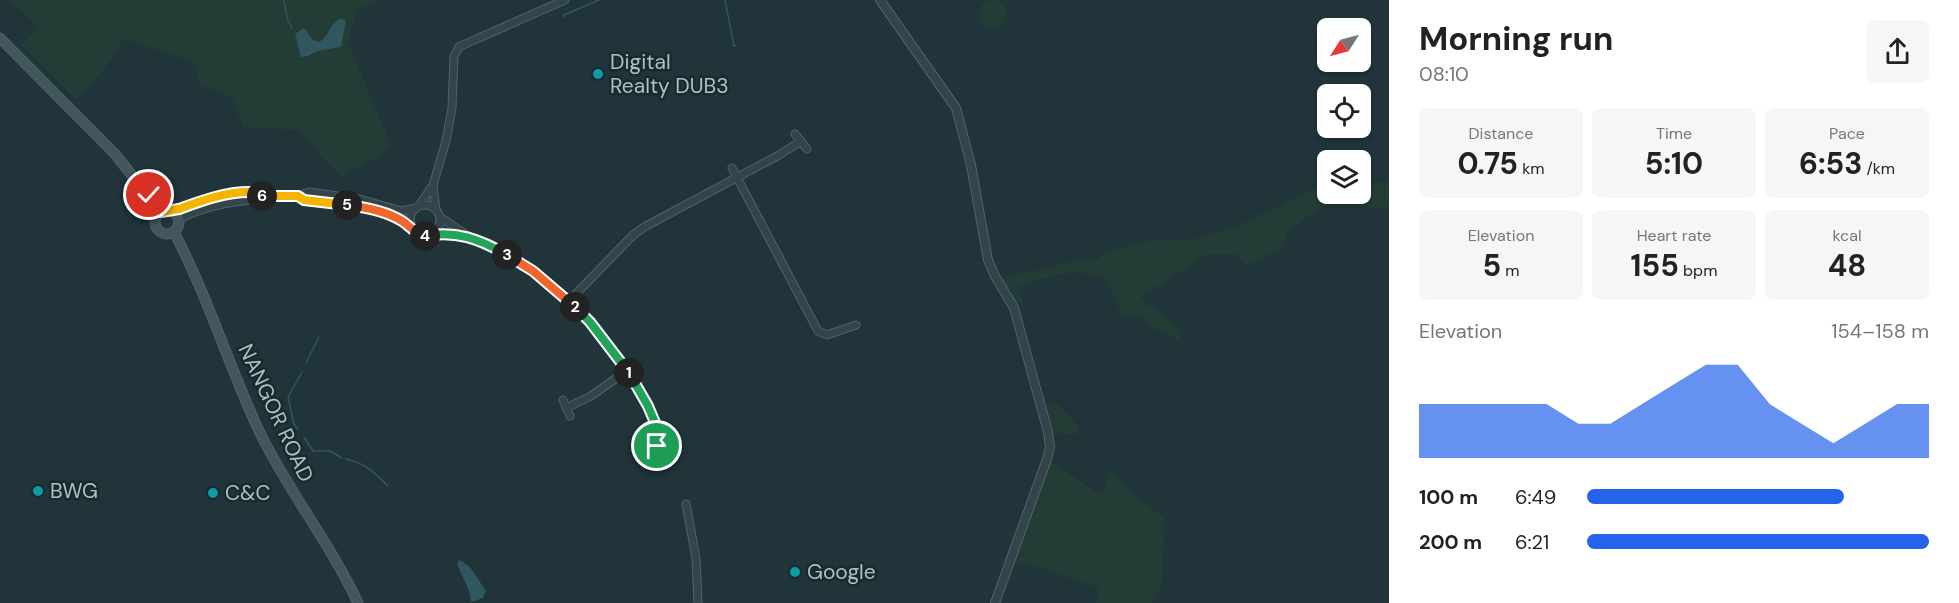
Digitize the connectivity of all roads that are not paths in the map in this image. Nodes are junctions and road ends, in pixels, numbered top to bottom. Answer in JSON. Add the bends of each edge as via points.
{"nodes":[{"id":1,"x":565,"y":0,"type":"edge"},
{"id":2,"x":880,"y":0,"type":"edge"},
{"id":3,"x":0,"y":38,"type":"edge"},
{"id":4,"x":795,"y":134,"type":"dead end"},
{"id":5,"x":801,"y":141,"type":"junction"},
{"id":6,"x":807,"y":149,"type":"dead end"},
{"id":7,"x":732,"y":168,"type":"dead end"},
{"id":8,"x":737,"y":177,"type":"junction"},
{"id":9,"x":433,"y":185,"type":"junction"},
{"id":10,"x":258,"y":195,"type":"junction"},
{"id":11,"x":298,"y":196,"type":"junction"},
{"id":12,"x":417,"y":207,"type":"junction"},
{"id":13,"x":436,"y":210,"type":"junction"},
{"id":14,"x":172,"y":211,"type":"junction"},
{"id":15,"x":161,"y":212,"type":"junction"},
{"id":16,"x":440,"y":217,"type":"junction"},
{"id":17,"x":178,"y":219,"type":"junction"},
{"id":18,"x":412,"y":228,"type":"junction"},
{"id":19,"x":174,"y":232,"type":"junction"},
{"id":20,"x":433,"y":234,"type":"junction"},
{"id":21,"x":470,"y":237,"type":"junction"},
{"id":22,"x":569,"y":301,"type":"junction"},
{"id":23,"x":856,"y":326,"type":"dead end"},
{"id":24,"x":628,"y":370,"type":"junction"},
{"id":25,"x":563,"y":400,"type":"dead end"},
{"id":26,"x":566,"y":408,"type":"junction"},
{"id":27,"x":570,"y":416,"type":"dead end"},
{"id":28,"x":673,"y":440,"type":"dead end"},
{"id":29,"x":686,"y":504,"type":"dead end"},
{"id":30,"x":358,"y":603,"type":"edge"},
{"id":31,"x":698,"y":603,"type":"edge"},
{"id":32,"x":995,"y":603,"type":"edge"}],
"edges":[{"from":1,"to":9,"type":"street","via":[[456,51],[453,108]]},
{"from":2,"to":32,"type":"street","via":[[956,108],[969,155],[988,260],[1014,308],[1048,432],[1047,459]]},
{"from":3,"to":15,"type":"main road","name":"NANGOR ROAD","via":[[116,154]]},
{"from":4,"to":5,"type":"street"},
{"from":5,"to":6,"type":"street"},
{"from":5,"to":8,"type":"street"},
{"from":7,"to":8,"type":"street"},
{"from":8,"to":22,"type":"street","via":[[633,235]]},
{"from":8,"to":23,"type":"street","via":[[818,331],[827,335]]},
{"from":9,"to":12,"type":"street"},
{"from":9,"to":13,"type":"street"},
{"from":10,"to":11,"type":"street"},
{"from":10,"to":14,"type":"street","via":[[252,192],[218,196]]},
{"from":10,"to":17,"type":"street","via":[[254,200],[214,205]]},
{"from":11,"to":12,"type":"street","via":[[309,192],[402,210]]},
{"from":11,"to":18,"type":"street","via":[[357,206],[389,215]]},
{"from":12,"to":13,"type":"street","via":[[427,205]]},
{"from":12,"to":18,"type":"street","via":[[409,219]]},
{"from":13,"to":16,"type":"street"},
{"from":14,"to":15,"type":"main road"},
{"from":14,"to":17,"type":"main road"},
{"from":15,"to":19,"type":"main road","name":"NANGOR ROAD","via":[[155,221],[157,229],[167,234]]},
{"from":16,"to":20,"type":"street"},
{"from":16,"to":21,"type":"street"},
{"from":17,"to":19,"type":"main road"},
{"from":18,"to":20,"type":"street","via":[[422,236]]},
{"from":19,"to":30,"type":"main road","name":"NANGOR ROAD","via":[[260,432]]},
{"from":20,"to":21,"type":"street"},
{"from":21,"to":22,"type":"street","via":[[533,271]]},
{"from":22,"to":24,"type":"street"},
{"from":24,"to":26,"type":"street"},
{"from":24,"to":28,"type":"street","via":[[648,406],[660,445]]},
{"from":25,"to":26,"type":"street"},
{"from":26,"to":27,"type":"street"},
{"from":29,"to":31,"type":"street","via":[[696,558]]}]}
